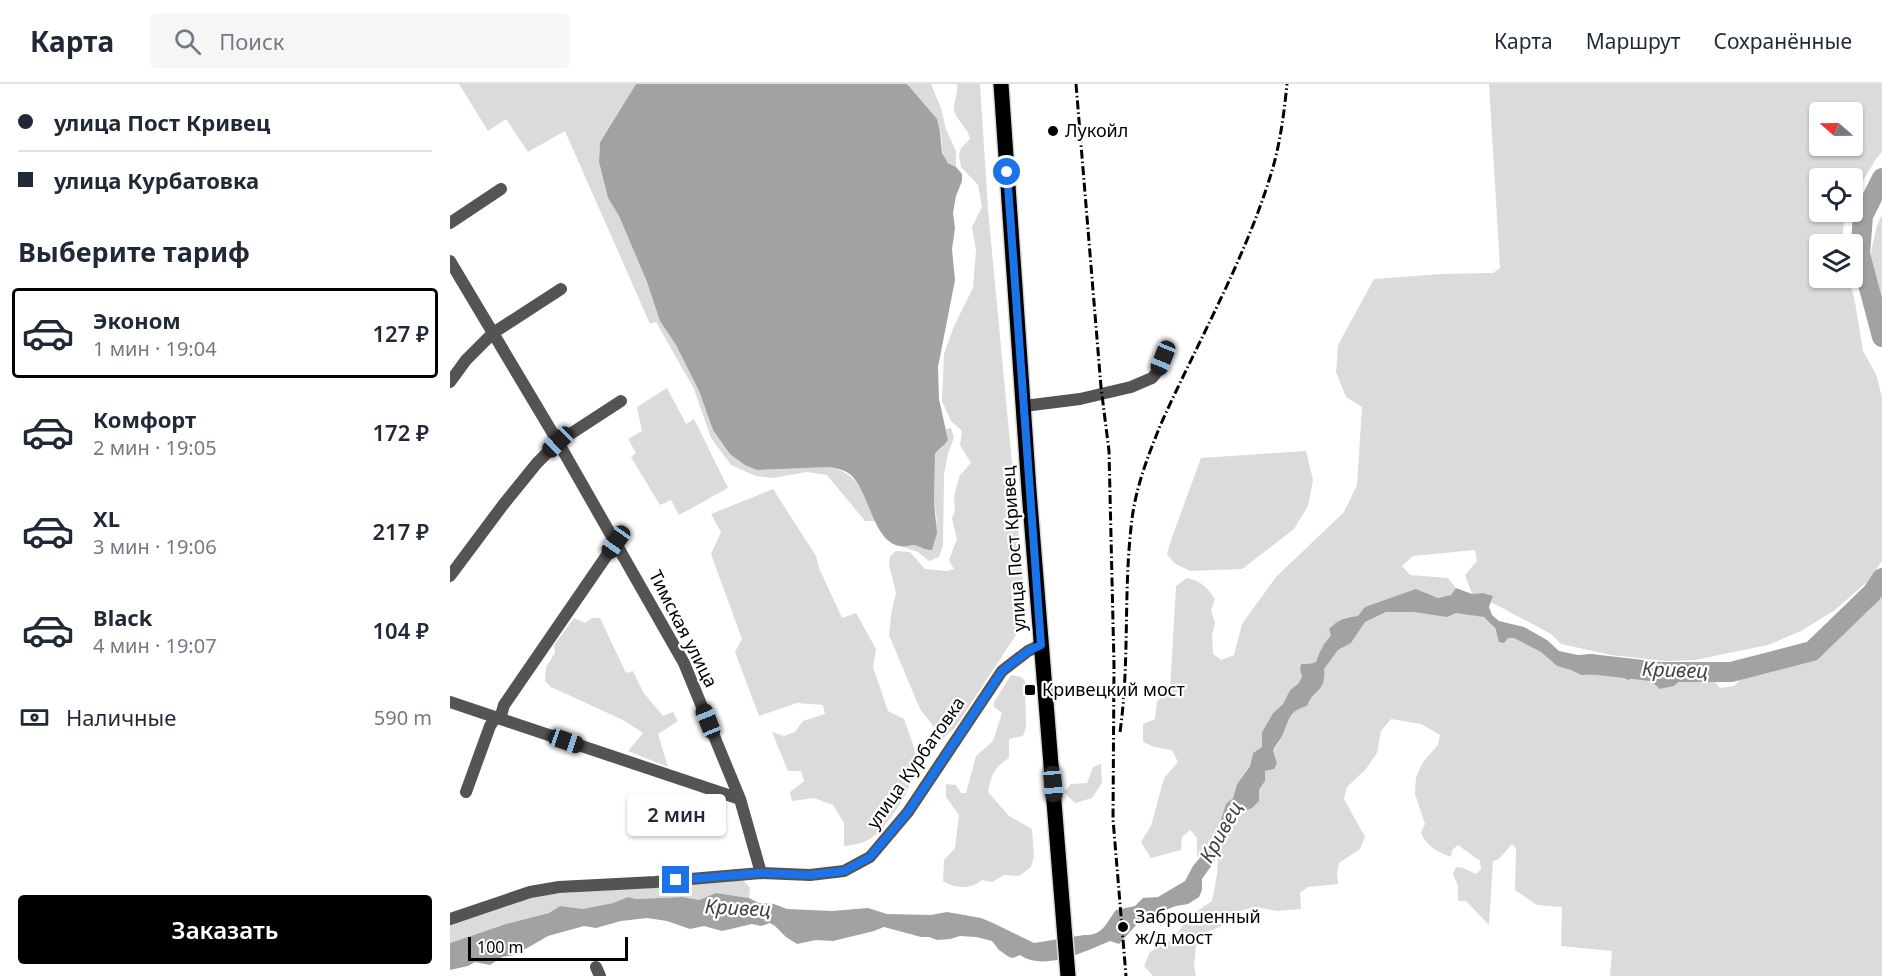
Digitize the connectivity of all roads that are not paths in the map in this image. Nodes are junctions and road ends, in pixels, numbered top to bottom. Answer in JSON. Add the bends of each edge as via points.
{"nodes":[{"id":1,"x":1001,"y":84,"type":"edge"},
{"id":2,"x":501,"y":189,"type":"dead end"},
{"id":3,"x":450,"y":223,"type":"edge"},
{"id":4,"x":450,"y":261,"type":"edge"},
{"id":5,"x":561,"y":289,"type":"dead end"},
{"id":6,"x":493,"y":333,"type":"junction"},
{"id":7,"x":1163,"y":358,"type":"dead end"},
{"id":8,"x":450,"y":382,"type":"edge"},
{"id":9,"x":621,"y":401,"type":"dead end"},
{"id":10,"x":1024,"y":405,"type":"junction"},
{"id":11,"x":558,"y":442,"type":"junction"},
{"id":12,"x":616,"y":542,"type":"junction"},
{"id":13,"x":450,"y":576,"type":"edge"},
{"id":14,"x":1041,"y":645,"type":"junction"},
{"id":15,"x":450,"y":702,"type":"edge"},
{"id":16,"x":498,"y":718,"type":"junction"},
{"id":17,"x":466,"y":792,"type":"dead end"},
{"id":18,"x":740,"y":799,"type":"junction"},
{"id":19,"x":761,"y":873,"type":"junction"},
{"id":20,"x":450,"y":919,"type":"edge"},
{"id":21,"x":1068,"y":976,"type":"edge"}],
"edges":[{"from":1,"to":10,"type":"main road","name":"улица Пост Кривец"},
{"from":2,"to":3,"type":"street"},
{"from":4,"to":6,"type":"street","name":"Тимская улица"},
{"from":5,"to":6,"type":"street"},
{"from":6,"to":8,"type":"street"},
{"from":6,"to":11,"type":"street","name":"Тимская улица"},
{"from":7,"to":10,"type":"street","via":[[1152,378],[1131,387],[1080,399]]},
{"from":9,"to":11,"type":"street"},
{"from":10,"to":14,"type":"main road","name":"улица Пост Кривец"},
{"from":11,"to":12,"type":"street","name":"Тимская улица"},
{"from":11,"to":13,"type":"street","via":[[503,505]]},
{"from":12,"to":16,"type":"street"},
{"from":12,"to":18,"type":"street","name":"Тимская улица","via":[[684,663]]},
{"from":14,"to":19,"type":"street","name":"улица Курбатовка","via":[[1002,671],[908,812],[870,857],[844,871],[810,875]]},
{"from":14,"to":21,"type":"main road","name":"улица Пост Кривец"},
{"from":15,"to":16,"type":"street"},
{"from":16,"to":17,"type":"street","via":[[490,726]]},
{"from":16,"to":18,"type":"street"},
{"from":18,"to":19,"type":"street","name":"Тимская улица"},
{"from":19,"to":20,"type":"street","name":"улица Курбатовка","via":[[549,889]]}]}
